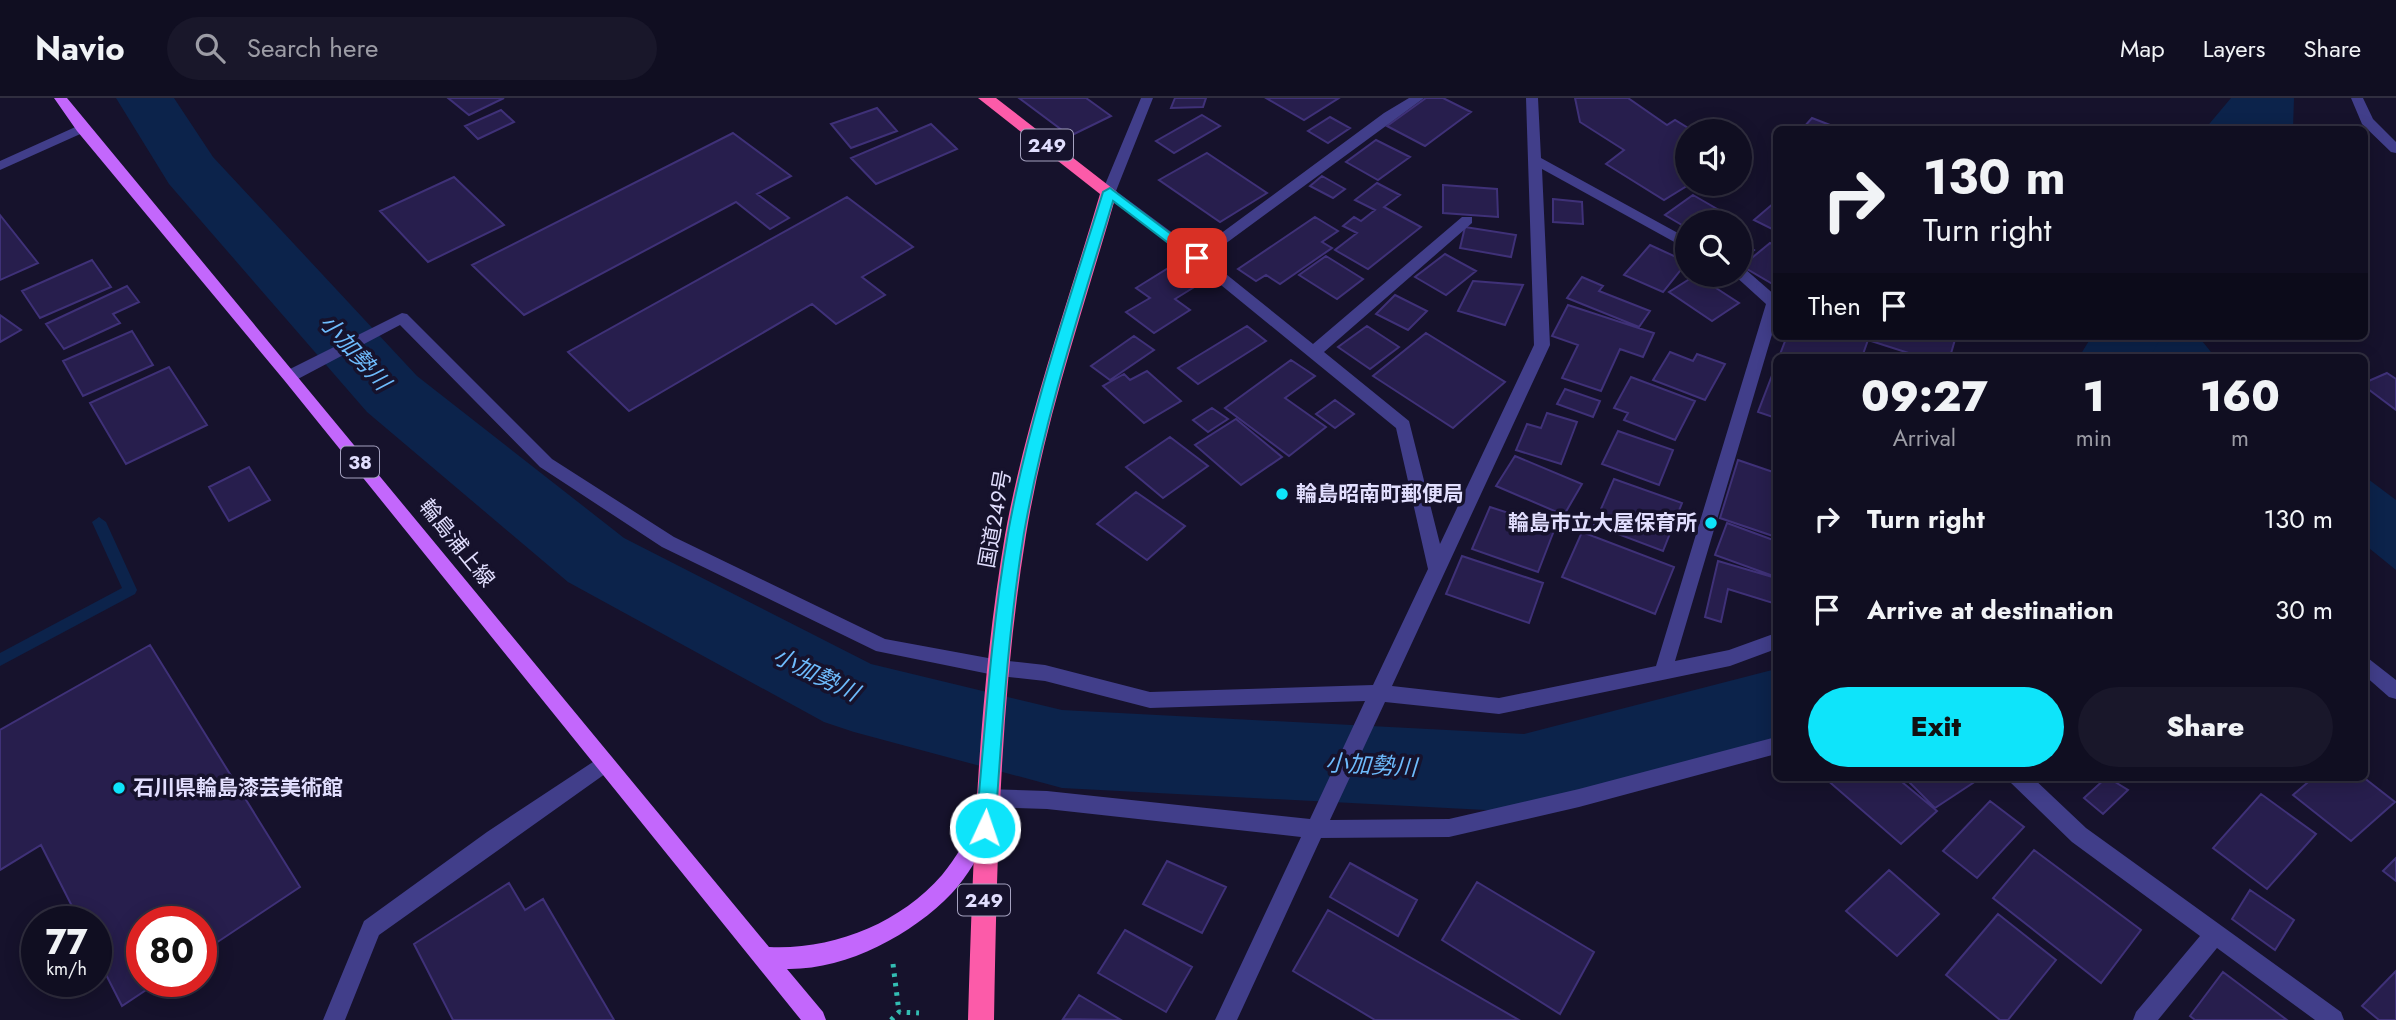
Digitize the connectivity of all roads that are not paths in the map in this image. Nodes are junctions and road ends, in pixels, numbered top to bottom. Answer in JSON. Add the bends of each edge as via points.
{"nodes":[{"id":1,"x":60,"y":98,"type":"edge"},
{"id":2,"x":986,"y":98,"type":"edge"},
{"id":3,"x":1147,"y":98,"type":"edge"},
{"id":4,"x":1418,"y":98,"type":"edge"},
{"id":5,"x":1532,"y":98,"type":"edge"},
{"id":6,"x":2357,"y":98,"type":"edge"},
{"id":7,"x":82,"y":128,"type":"junction"},
{"id":8,"x":2396,"y":149,"type":"edge"},
{"id":9,"x":1534,"y":159,"type":"junction"},
{"id":10,"x":0,"y":166,"type":"edge"},
{"id":11,"x":1110,"y":192,"type":"junction"},
{"id":12,"x":1467,"y":220,"type":"dead end"},
{"id":13,"x":1675,"y":237,"type":"edge"},
{"id":14,"x":1197,"y":258,"type":"junction"},
{"id":15,"x":1752,"y":281,"type":"edge"},
{"id":16,"x":1773,"y":302,"type":"edge"},
{"id":17,"x":1773,"y":306,"type":"edge"},
{"id":18,"x":1314,"y":352,"type":"junction"},
{"id":19,"x":290,"y":376,"type":"junction"},
{"id":20,"x":1437,"y":569,"type":"junction"},
{"id":21,"x":1773,"y":642,"type":"edge"},
{"id":22,"x":2368,"y":666,"type":"edge"},
{"id":23,"x":1663,"y":672,"type":"junction"},
{"id":24,"x":998,"y":674,"type":"junction"},
{"id":25,"x":2396,"y":691,"type":"edge"},
{"id":26,"x":1377,"y":693,"type":"junction"},
{"id":27,"x":1773,"y":747,"type":"edge"},
{"id":28,"x":606,"y":763,"type":"junction"},
{"id":29,"x":2022,"y":781,"type":"edge"},
{"id":30,"x":987,"y":789,"type":"junction"},
{"id":31,"x":985,"y":828,"type":"junction"},
{"id":32,"x":1315,"y":830,"type":"junction"},
{"id":33,"x":2215,"y":933,"type":"junction"},
{"id":34,"x":763,"y":957,"type":"junction"},
{"id":35,"x":334,"y":1020,"type":"edge"},
{"id":36,"x":815,"y":1020,"type":"edge"},
{"id":37,"x":981,"y":1020,"type":"edge"},
{"id":38,"x":1226,"y":1020,"type":"edge"},
{"id":39,"x":2144,"y":1020,"type":"edge"},
{"id":40,"x":2333,"y":1020,"type":"edge"}],
"edges":[{"from":1,"to":7,"type":"main road","name":"輪島浦上線","number":"38"},
{"from":2,"to":11,"type":"highway","number":"249"},
{"from":3,"to":11,"type":"street"},
{"from":4,"to":14,"type":"street"},
{"from":5,"to":9,"type":"street"},
{"from":6,"to":8,"type":"street","via":[[2367,121]]},
{"from":7,"to":10,"type":"street"},
{"from":7,"to":19,"type":"main road","name":"輪島浦上線","number":"38"},
{"from":9,"to":13,"type":"street"},
{"from":9,"to":20,"type":"street","via":[[1542,345]]},
{"from":11,"to":14,"type":"street"},
{"from":11,"to":24,"type":"highway","name":"国道249号","number":"249","via":[[1043,411],[1016,533]]},
{"from":12,"to":18,"type":"street"},
{"from":14,"to":18,"type":"street"},
{"from":15,"to":16,"type":"street"},
{"from":17,"to":23,"type":"street"},
{"from":18,"to":20,"type":"street","via":[[1403,425]]},
{"from":19,"to":24,"type":"street","via":[[402,318],[546,463],[668,542],[882,646]]},
{"from":19,"to":28,"type":"main road","name":"輪島浦上線","number":"38"},
{"from":20,"to":26,"type":"street"},
{"from":21,"to":23,"type":"street","via":[[1731,658]]},
{"from":22,"to":25,"type":"street"},
{"from":23,"to":26,"type":"street","via":[[1499,706]]},
{"from":24,"to":26,"type":"street","via":[[1045,673],[1150,700]]},
{"from":24,"to":30,"type":"highway","name":"国道249号","number":"249"},
{"from":26,"to":32,"type":"street"},
{"from":27,"to":32,"type":"street","via":[[1450,828]]},
{"from":28,"to":34,"type":"main road","name":"輪島浦上線","number":"38"},
{"from":28,"to":35,"type":"street","via":[[371,928]]},
{"from":29,"to":33,"type":"street","via":[[2079,835]]},
{"from":30,"to":31,"type":"highway","name":"国道249号","number":"249"},
{"from":30,"to":32,"type":"street"},
{"from":31,"to":34,"type":"main road","via":[[946,885],[882,933],[802,958]]},
{"from":31,"to":37,"type":"highway","name":"国道249号","number":"249"},
{"from":32,"to":38,"type":"street"},
{"from":33,"to":39,"type":"street"},
{"from":33,"to":40,"type":"street"},
{"from":34,"to":36,"type":"main road","name":"輪島浦上線","number":"38"}]}
